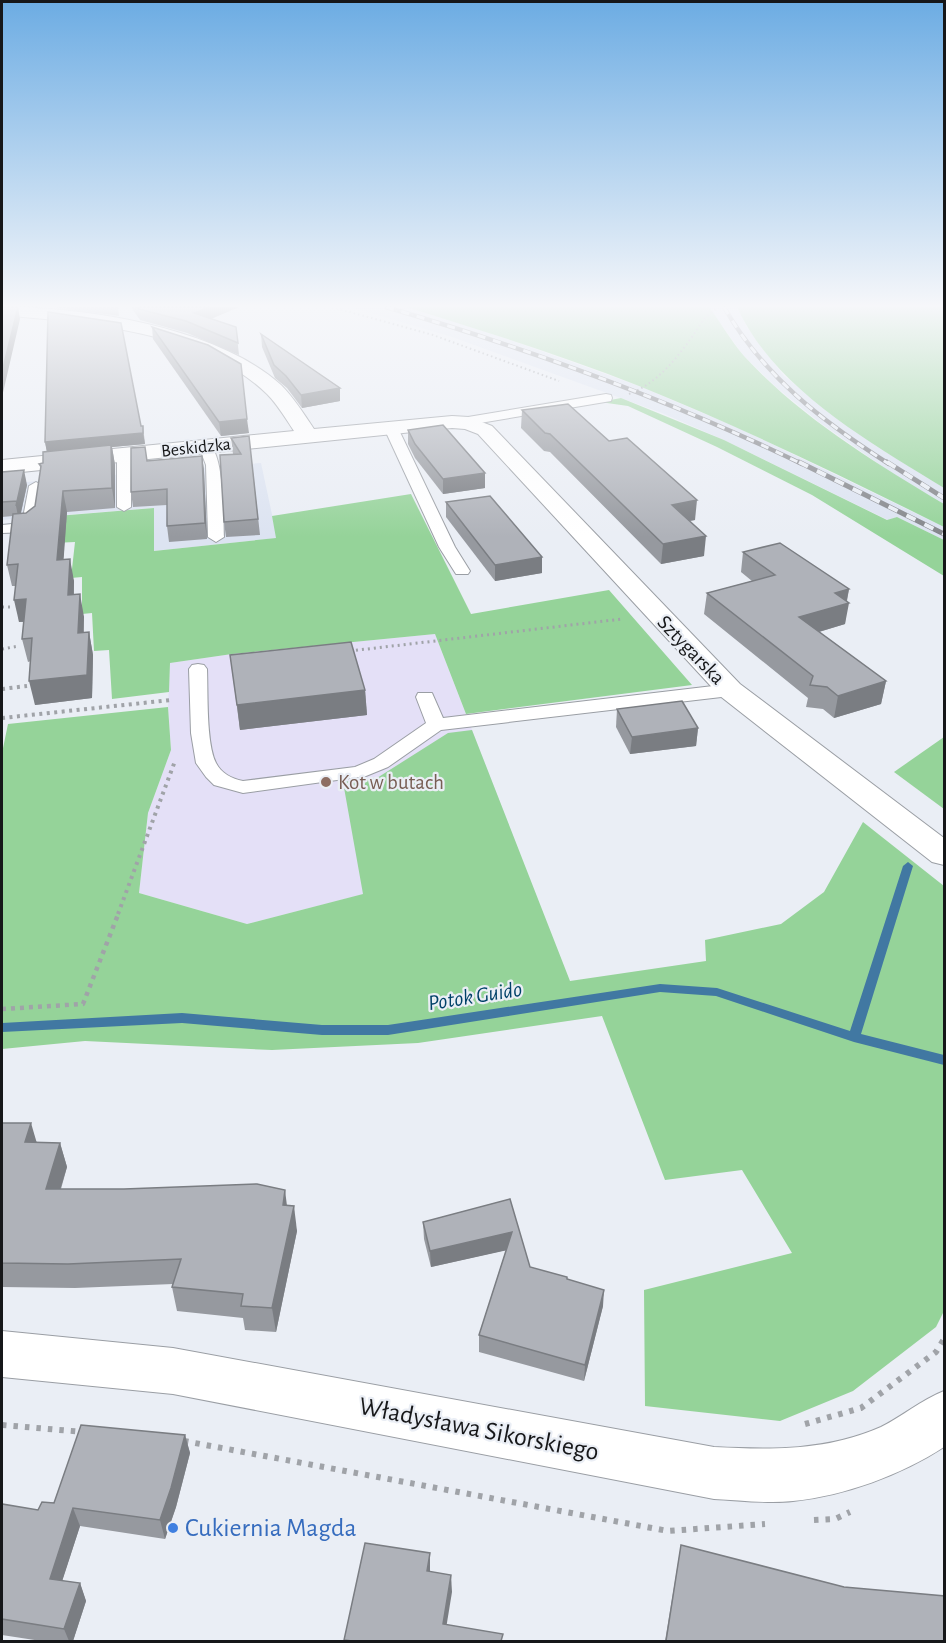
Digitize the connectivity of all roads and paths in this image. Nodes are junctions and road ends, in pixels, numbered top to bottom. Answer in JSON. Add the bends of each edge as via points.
{"nodes":[{"id":1,"x":266,"y":384,"type":"edge"},
{"id":2,"x":565,"y":384,"type":"edge"},
{"id":3,"x":649,"y":384,"type":"edge"},
{"id":4,"x":640,"y":390,"type":"dead end"},
{"id":5,"x":606,"y":399,"type":"joint"},
{"id":6,"x":462,"y":422,"type":"junction"},
{"id":7,"x":391,"y":428,"type":"junction"},
{"id":8,"x":308,"y":437,"type":"junction"},
{"id":9,"x":207,"y":447,"type":"junction"},
{"id":10,"x":124,"y":455,"type":"junction"},
{"id":11,"x":2,"y":467,"type":"edge"},
{"id":12,"x":36,"y":486,"type":"edge"},
{"id":13,"x":124,"y":507,"type":"dead end"},
{"id":14,"x":2,"y":529,"type":"edge"},
{"id":15,"x":216,"y":537,"type":"dead end"},
{"id":16,"x":462,"y":571,"type":"dead end"},
{"id":17,"x":11,"y":607,"type":"dead end"},
{"id":18,"x":2,"y":608,"type":"edge"},
{"id":19,"x":627,"y":618,"type":"dead end"},
{"id":20,"x":19,"y":646,"type":"dead end"},
{"id":21,"x":2,"y":649,"type":"edge"},
{"id":22,"x":348,"y":651,"type":"edge"},
{"id":23,"x":198,"y":669,"type":"joint"},
{"id":24,"x":27,"y":686,"type":"edge"},
{"id":25,"x":2,"y":689,"type":"edge"},
{"id":26,"x":729,"y":690,"type":"junction"},
{"id":27,"x":425,"y":697,"type":"dead end"},
{"id":28,"x":2,"y":718,"type":"edge"},
{"id":29,"x":435,"y":725,"type":"junction"},
{"id":30,"x":178,"y":753,"type":"dead end"},
{"id":31,"x":945,"y":854,"type":"edge"},
{"id":32,"x":2,"y":1009,"type":"edge"},
{"id":33,"x":945,"y":1339,"type":"edge"},
{"id":34,"x":2,"y":1354,"type":"edge"},
{"id":35,"x":945,"y":1415,"type":"edge"},
{"id":36,"x":2,"y":1425,"type":"edge"},
{"id":37,"x":795,"y":1428,"type":"dead end"},
{"id":38,"x":97,"y":1433,"type":"edge"},
{"id":39,"x":181,"y":1441,"type":"edge"},
{"id":40,"x":857,"y":1509,"type":"dead end"},
{"id":41,"x":811,"y":1521,"type":"dead end"},
{"id":42,"x":775,"y":1523,"type":"dead end"}],
"edges":[{"from":1,"to":8,"type":"street","via":[[285,402]]},
{"from":2,"to":5,"type":"path"},
{"from":3,"to":4,"type":"path"},
{"from":5,"to":6,"type":"lane"},
{"from":6,"to":7,"type":"street","name":"Beskidzka"},
{"from":6,"to":26,"type":"street","name":"Sztygarska","via":[[485,430]]},
{"from":7,"to":8,"type":"street","name":"Beskidzka"},
{"from":7,"to":16,"type":"lane"},
{"from":8,"to":9,"type":"street","name":"Beskidzka"},
{"from":9,"to":10,"type":"street","name":"Beskidzka"},
{"from":9,"to":15,"type":"lane","via":[[213,465]]},
{"from":10,"to":11,"type":"street","name":"Beskidzka"},
{"from":10,"to":13,"type":"lane"},
{"from":12,"to":14,"type":"lane","via":[[29,527]]},
{"from":17,"to":18,"type":"path"},
{"from":19,"to":22,"type":"path"},
{"from":20,"to":21,"type":"path"},
{"from":23,"to":28,"type":"path","via":[[179,672],[175,699]]},
{"from":23,"to":29,"type":"lane","via":[[205,762],[218,780],[227,785],[243,788],[359,772],[381,763]]},
{"from":24,"to":25,"type":"path"},
{"from":26,"to":29,"type":"lane"},
{"from":26,"to":31,"type":"street","name":"Sztygarska"},
{"from":27,"to":29,"type":"lane"},
{"from":30,"to":32,"type":"path","via":[[83,1004]]},
{"from":33,"to":37,"type":"path","via":[[936,1352],[861,1408]]},
{"from":34,"to":35,"type":"street","name":"Władysława Sikorskiego","via":[[173,1371],[714,1473],[800,1475],[895,1447]]},
{"from":36,"to":38,"type":"path"},
{"from":39,"to":42,"type":"path","via":[[668,1531]]},
{"from":40,"to":41,"type":"path","via":[[835,1519]]}]}
